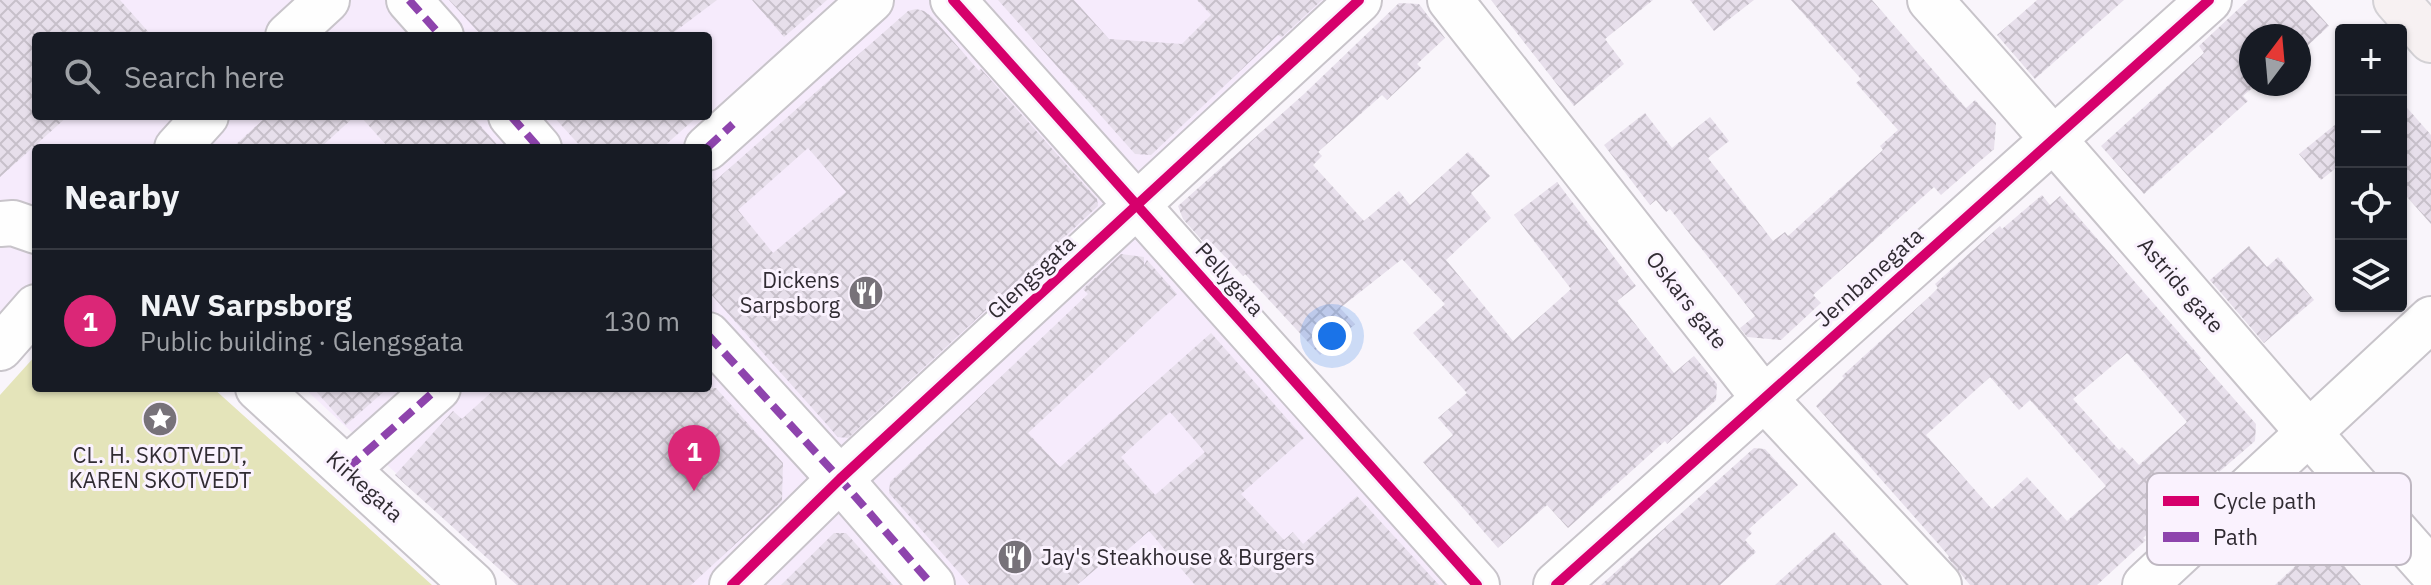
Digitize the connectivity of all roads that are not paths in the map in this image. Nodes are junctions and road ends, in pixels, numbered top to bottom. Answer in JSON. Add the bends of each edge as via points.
{"nodes":[{"id":1,"x":327,"y":0,"type":"edge"},
{"id":2,"x":409,"y":0,"type":"edge"},
{"id":3,"x":871,"y":0,"type":"edge"},
{"id":4,"x":953,"y":0,"type":"edge"},
{"id":5,"x":1359,"y":0,"type":"edge"},
{"id":6,"x":1450,"y":0,"type":"edge"},
{"id":7,"x":1930,"y":0,"type":"edge"},
{"id":8,"x":2209,"y":0,"type":"edge"},
{"id":9,"x":2396,"y":0,"type":"edge"},
{"id":10,"x":292,"y":32,"type":"edge"},
{"id":11,"x":437,"y":32,"type":"edge"},
{"id":12,"x":2431,"y":40,"type":"edge"},
{"id":13,"x":202,"y":120,"type":"edge"},
{"id":14,"x":514,"y":120,"type":"edge"},
{"id":15,"x":720,"y":136,"type":"edge"},
{"id":16,"x":2055,"y":139,"type":"junction"},
{"id":17,"x":181,"y":144,"type":"edge"},
{"id":18,"x":536,"y":144,"type":"edge"},
{"id":19,"x":1138,"y":206,"type":"junction"},
{"id":20,"x":0,"y":224,"type":"edge"},
{"id":21,"x":32,"y":230,"type":"edge"},
{"id":22,"x":32,"y":312,"type":"edge"},
{"id":23,"x":2431,"y":319,"type":"edge"},
{"id":24,"x":712,"y":339,"type":"edge"},
{"id":25,"x":0,"y":348,"type":"edge"},
{"id":26,"x":262,"y":392,"type":"edge"},
{"id":27,"x":434,"y":392,"type":"edge"},
{"id":28,"x":1763,"y":397,"type":"junction"},
{"id":29,"x":2308,"y":434,"type":"junction"},
{"id":30,"x":347,"y":469,"type":"junction"},
{"id":31,"x":2266,"y":473,"type":"edge"},
{"id":32,"x":2343,"y":473,"type":"edge"},
{"id":33,"x":840,"y":479,"type":"junction"},
{"id":34,"x":2411,"y":549,"type":"edge"},
{"id":35,"x":2167,"y":565,"type":"edge"},
{"id":36,"x":2431,"y":571,"type":"edge"},
{"id":37,"x":473,"y":585,"type":"edge"},
{"id":38,"x":732,"y":585,"type":"edge"},
{"id":39,"x":932,"y":585,"type":"edge"},
{"id":40,"x":1477,"y":585,"type":"edge"},
{"id":41,"x":1556,"y":585,"type":"edge"},
{"id":42,"x":1939,"y":585,"type":"edge"},
{"id":43,"x":2145,"y":585,"type":"edge"}],
"edges":[{"from":1,"to":10,"type":"street"},
{"from":2,"to":11,"type":"street"},
{"from":3,"to":15,"type":"street"},
{"from":4,"to":19,"type":"street","name":"Pellygata"},
{"from":5,"to":19,"type":"street","name":"Glengsgata"},
{"from":6,"to":28,"type":"street","name":"Oskars gate"},
{"from":7,"to":16,"type":"street","name":"Astrids gate"},
{"from":8,"to":16,"type":"street","name":"Jernbanegata"},
{"from":9,"to":12,"type":"main road"},
{"from":13,"to":17,"type":"street"},
{"from":14,"to":18,"type":"street"},
{"from":16,"to":28,"type":"street","name":"Jernbanegata"},
{"from":16,"to":29,"type":"street","name":"Astrids gate"},
{"from":19,"to":33,"type":"street","name":"Glengsgata"},
{"from":19,"to":40,"type":"street","name":"Pellygata"},
{"from":20,"to":21,"type":"street"},
{"from":22,"to":25,"type":"street"},
{"from":23,"to":29,"type":"street"},
{"from":24,"to":33,"type":"street"},
{"from":26,"to":30,"type":"street","name":"Kirkegata"},
{"from":27,"to":30,"type":"street"},
{"from":28,"to":41,"type":"street","name":"Jernbanegata"},
{"from":28,"to":42,"type":"street","name":"Oskars gate"},
{"from":29,"to":31,"type":"street"},
{"from":29,"to":32,"type":"street","name":"Astrids gate"},
{"from":30,"to":37,"type":"street","name":"Kirkegata"},
{"from":33,"to":38,"type":"street","name":"Glengsgata"},
{"from":33,"to":39,"type":"street"},
{"from":34,"to":36,"type":"street","name":"Astrids gate"},
{"from":35,"to":43,"type":"street"}]}
